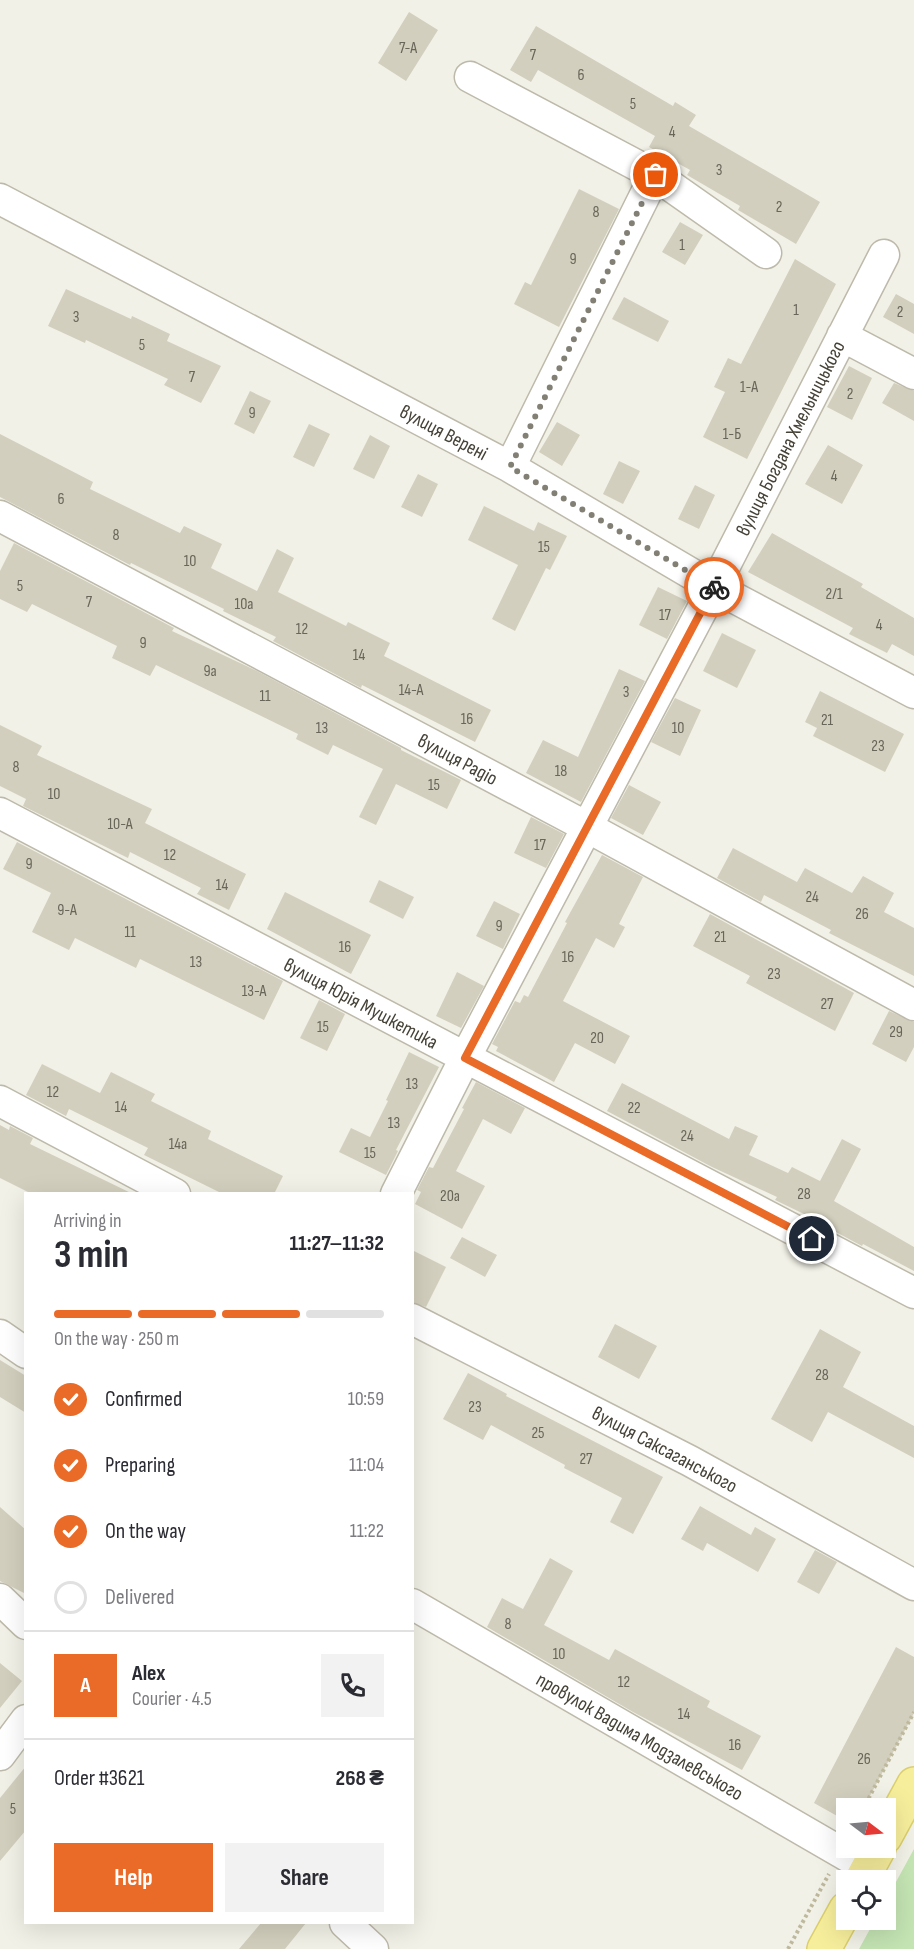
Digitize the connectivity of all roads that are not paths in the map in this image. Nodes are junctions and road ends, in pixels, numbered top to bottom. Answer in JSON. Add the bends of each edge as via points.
{"nodes":[{"id":1,"x":470,"y":77,"type":"dead end"},
{"id":2,"x":656,"y":175,"type":"junction"},
{"id":3,"x":0,"y":199,"type":"edge"},
{"id":4,"x":766,"y":253,"type":"dead end"},
{"id":5,"x":884,"y":255,"type":"dead end"},
{"id":6,"x":842,"y":336,"type":"junction"},
{"id":7,"x":914,"y":374,"type":"edge"},
{"id":8,"x":510,"y":467,"type":"junction"},
{"id":9,"x":0,"y":516,"type":"edge"},
{"id":10,"x":714,"y":587,"type":"junction"},
{"id":11,"x":914,"y":693,"type":"edge"},
{"id":12,"x":0,"y":813,"type":"edge"},
{"id":13,"x":588,"y":827,"type":"junction"},
{"id":14,"x":914,"y":1005,"type":"edge"},
{"id":15,"x":465,"y":1058,"type":"junction"},
{"id":16,"x":0,"y":1101,"type":"edge"},
{"id":17,"x":171,"y":1192,"type":"edge"},
{"id":18,"x":397,"y":1192,"type":"edge"},
{"id":19,"x":914,"y":1293,"type":"edge"},
{"id":20,"x":414,"y":1320,"type":"edge"},
{"id":21,"x":0,"y":1335,"type":"edge"},
{"id":22,"x":24,"y":1352,"type":"edge"},
{"id":23,"x":914,"y":1585,"type":"edge"},
{"id":24,"x":0,"y":1599,"type":"edge"},
{"id":25,"x":414,"y":1605,"type":"edge"},
{"id":26,"x":24,"y":1622,"type":"edge"},
{"id":27,"x":24,"y":1723,"type":"edge"},
{"id":28,"x":0,"y":1755,"type":"edge"},
{"id":29,"x":914,"y":1784,"type":"edge"},
{"id":30,"x":896,"y":1817,"type":"edge"},
{"id":31,"x":869,"y":1866,"type":"edge"},
{"id":32,"x":346,"y":1924,"type":"edge"},
{"id":33,"x":836,"y":1927,"type":"edge"},
{"id":34,"x":373,"y":1949,"type":"edge"},
{"id":35,"x":824,"y":1949,"type":"edge"}],
"edges":[{"from":1,"to":2,"type":"street"},
{"from":2,"to":4,"type":"street"},
{"from":2,"to":8,"type":"street"},
{"from":3,"to":8,"type":"street","name":"вулиця Верені"},
{"from":5,"to":6,"type":"street","name":"вулиця Богдана Хмельницького"},
{"from":6,"to":7,"type":"street"},
{"from":6,"to":10,"type":"street","name":"вулиця Богдана Хмельницького"},
{"from":8,"to":10,"type":"street","name":"вулиця Верені"},
{"from":9,"to":13,"type":"street","name":"вулиця Радіо"},
{"from":10,"to":11,"type":"street","name":"вулиця Верені"},
{"from":10,"to":13,"type":"street","name":"вулиця Богдана Хмельницького"},
{"from":12,"to":15,"type":"street","name":"вулиця Юрія Мушкетика"},
{"from":13,"to":14,"type":"street","name":"вулиця Радіо"},
{"from":13,"to":15,"type":"street","name":"вулиця Богдана Хмельницького"},
{"from":15,"to":18,"type":"street","name":"вулиця Богдана Хмельницького"},
{"from":15,"to":19,"type":"street","name":"вулиця Юрія Мушкетика"},
{"from":16,"to":17,"type":"street"},
{"from":20,"to":23,"type":"street","name":"вулиця Саксаганського","via":[[690,1461]]},
{"from":21,"to":22,"type":"street"},
{"from":24,"to":26,"type":"street"},
{"from":25,"to":31,"type":"street","name":"провулок Вадима Модзалевського"},
{"from":27,"to":28,"type":"street"},
{"from":29,"to":30,"type":"main road"},
{"from":32,"to":34,"type":"street"},
{"from":33,"to":35,"type":"main road"}]}
